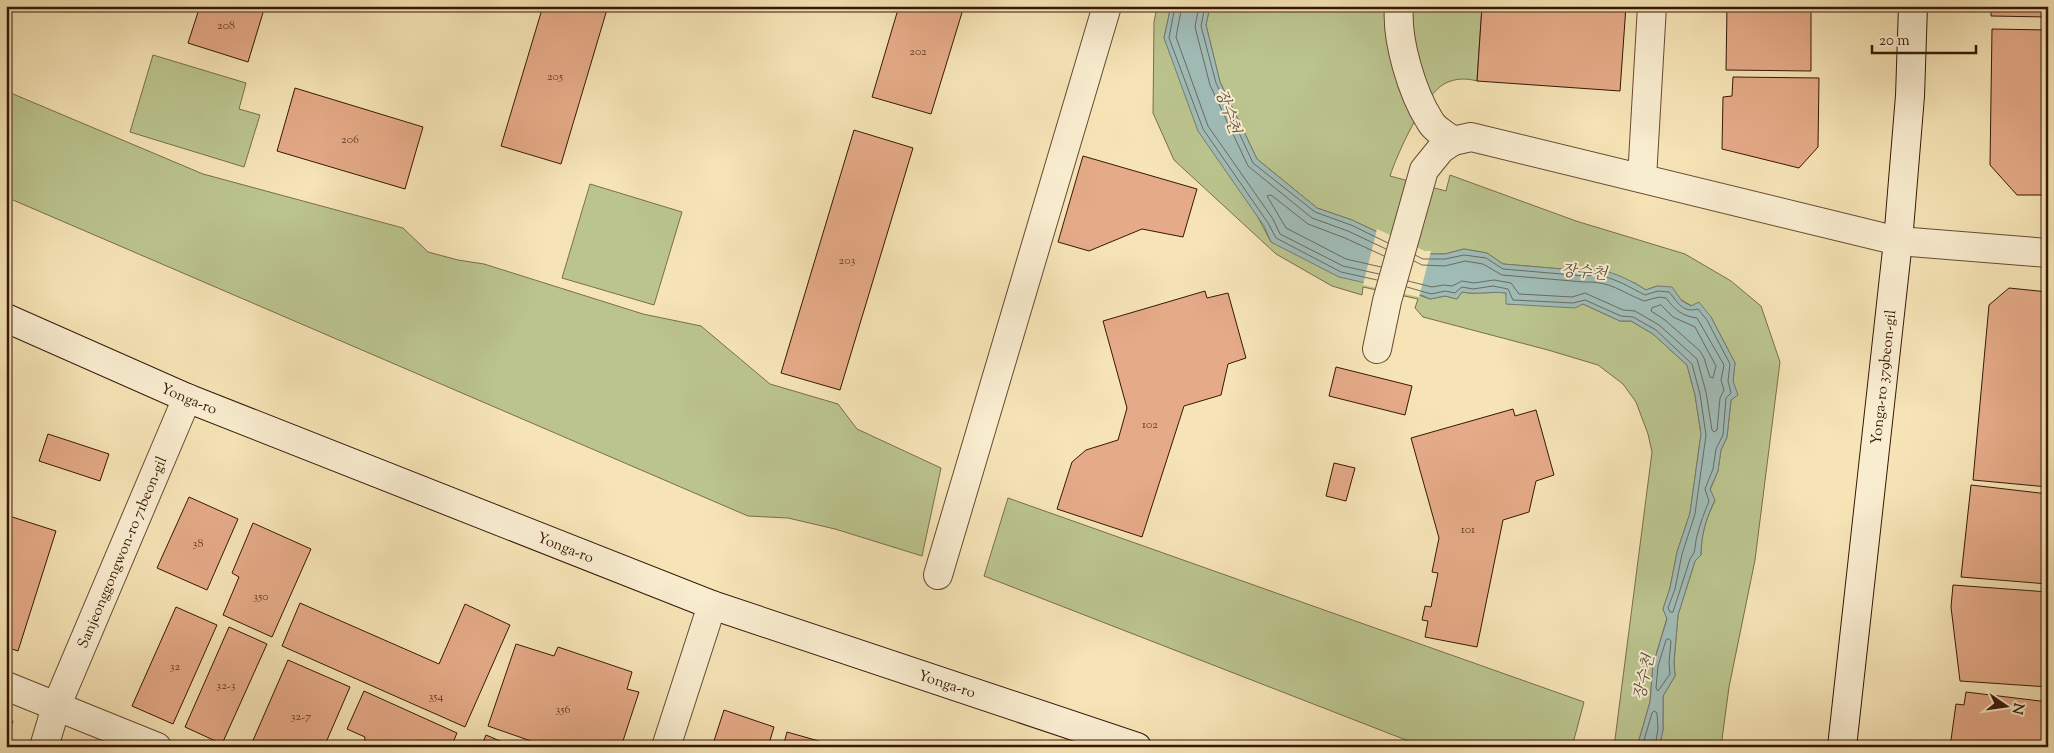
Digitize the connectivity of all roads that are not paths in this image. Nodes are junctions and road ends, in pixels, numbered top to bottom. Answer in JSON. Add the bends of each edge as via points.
{"nodes":[{"id":1,"x":1107,"y":6,"type":"edge"},
{"id":2,"x":1399,"y":6,"type":"edge"},
{"id":3,"x":1652,"y":6,"type":"edge"},
{"id":4,"x":1914,"y":6,"type":"edge"},
{"id":5,"x":1453,"y":141,"type":"junction"},
{"id":6,"x":1642,"y":178,"type":"junction"},
{"id":7,"x":1898,"y":241,"type":"junction"},
{"id":8,"x":2048,"y":253,"type":"edge"},
{"id":9,"x":6,"y":318,"type":"edge"},
{"id":10,"x":1377,"y":349,"type":"dead end"},
{"id":11,"x":187,"y":398,"type":"junction"},
{"id":12,"x":938,"y":575,"type":"dead end"},
{"id":13,"x":712,"y":605,"type":"junction"},
{"id":14,"x":6,"y":686,"type":"edge"},
{"id":15,"x":56,"y":707,"type":"junction"},
{"id":16,"x":44,"y":747,"type":"edge"},
{"id":17,"x":157,"y":747,"type":"edge"},
{"id":18,"x":666,"y":747,"type":"edge"},
{"id":19,"x":1137,"y":747,"type":"edge"},
{"id":20,"x":1842,"y":747,"type":"edge"}],
"edges":[{"from":1,"to":12,"type":"street"},
{"from":2,"to":5,"type":"street","via":[[1398,18],[1409,76],[1430,123]]},
{"from":3,"to":6,"type":"street"},
{"from":4,"to":7,"type":"street","name":"Yonga-ro 379beon-gil"},
{"from":5,"to":6,"type":"street","via":[[1471,137]]},
{"from":5,"to":10,"type":"street","via":[[1441,149],[1424,170],[1387,301]]},
{"from":6,"to":7,"type":"street"},
{"from":7,"to":8,"type":"street"},
{"from":7,"to":20,"type":"street","name":"Yonga-ro 379beon-gil"},
{"from":9,"to":11,"type":"street","name":"Yonga-ro"},
{"from":11,"to":13,"type":"street","name":"Yonga-ro"},
{"from":11,"to":15,"type":"street","name":"Sanjeonggongwon-ro 71beon-gil"},
{"from":13,"to":18,"type":"street"},
{"from":13,"to":19,"type":"street","name":"Yonga-ro"},
{"from":14,"to":15,"type":"street"},
{"from":15,"to":16,"type":"street","name":"Sanjeonggongwon-ro 71beon-gil"},
{"from":15,"to":17,"type":"street"}]}
